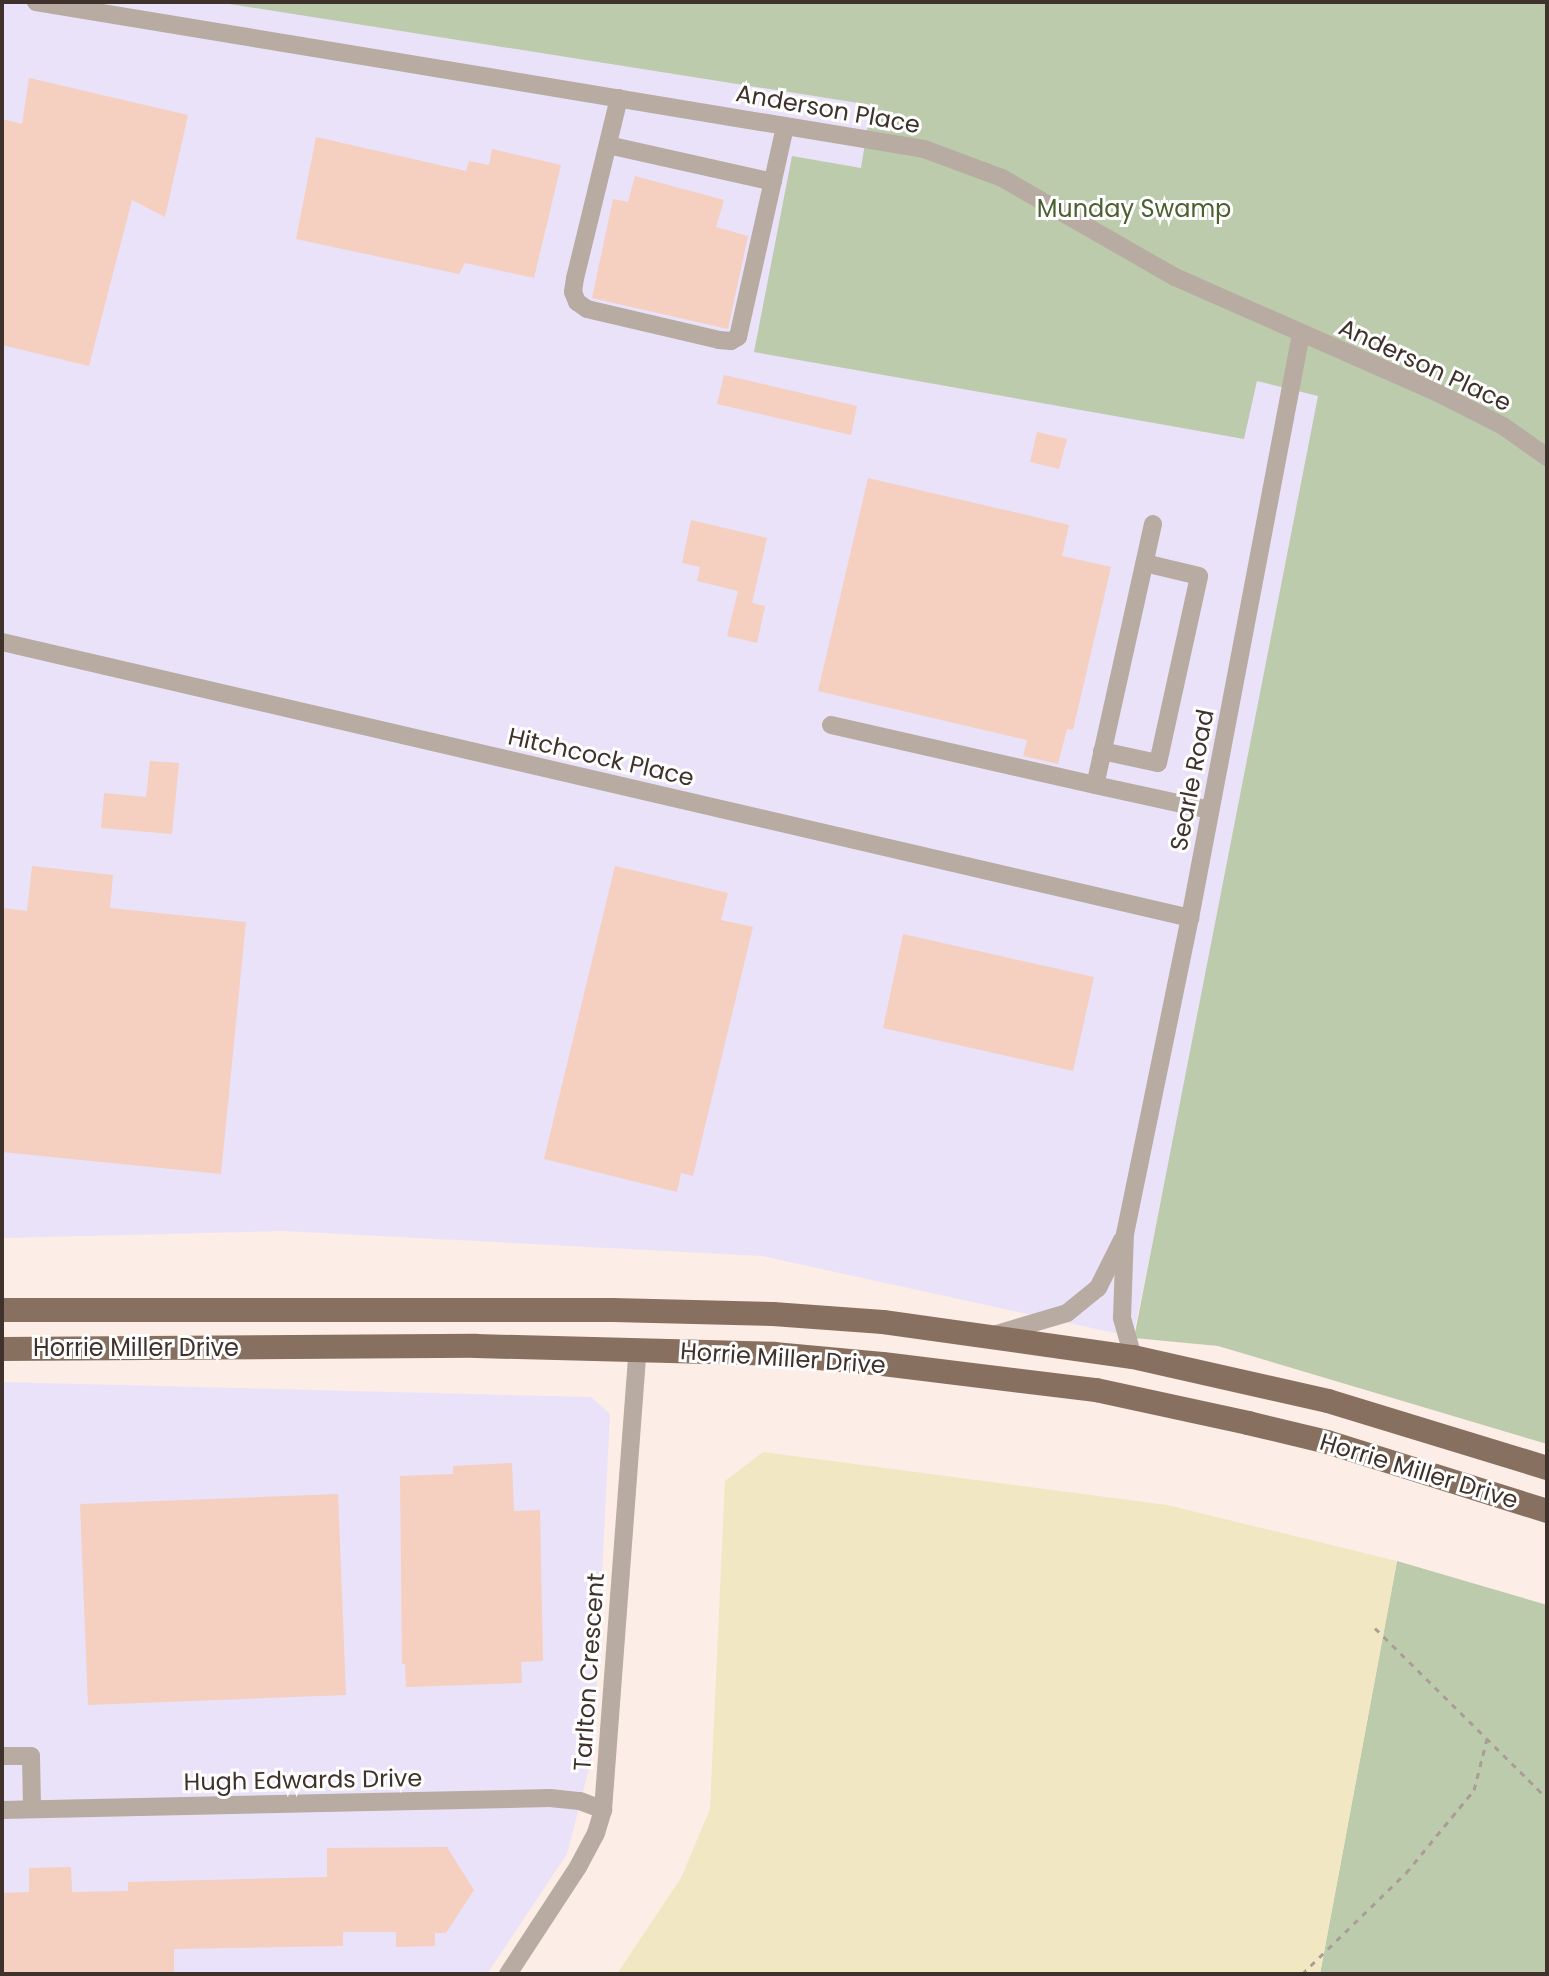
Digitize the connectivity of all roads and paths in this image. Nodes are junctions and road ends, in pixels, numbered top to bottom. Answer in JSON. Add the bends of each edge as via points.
{"nodes":[{"id":1,"x":36,"y":2,"type":"edge"},
{"id":2,"x":619,"y":98,"type":"junction"},
{"id":3,"x":785,"y":126,"type":"junction"},
{"id":4,"x":608,"y":145,"type":"junction"},
{"id":5,"x":773,"y":182,"type":"junction"},
{"id":6,"x":1301,"y":334,"type":"junction"},
{"id":7,"x":1547,"y":457,"type":"edge"},
{"id":8,"x":1153,"y":524,"type":"dead end"},
{"id":9,"x":1145,"y":563,"type":"junction"},
{"id":10,"x":2,"y":642,"type":"edge"},
{"id":11,"x":831,"y":725,"type":"dead end"},
{"id":12,"x":1102,"y":751,"type":"junction"},
{"id":13,"x":1095,"y":785,"type":"junction"},
{"id":14,"x":1210,"y":810,"type":"junction"},
{"id":15,"x":1190,"y":918,"type":"junction"},
{"id":16,"x":1125,"y":1234,"type":"junction"},
{"id":17,"x":2,"y":1310,"type":"edge"},
{"id":18,"x":993,"y":1335,"type":"junction"},
{"id":19,"x":2,"y":1349,"type":"edge"},
{"id":20,"x":638,"y":1349,"type":"junction"},
{"id":21,"x":1133,"y":1357,"type":"junction"},
{"id":22,"x":1547,"y":1468,"type":"edge"},
{"id":23,"x":1547,"y":1511,"type":"edge"},
{"id":24,"x":1375,"y":1628,"type":"dead end"},
{"id":25,"x":1487,"y":1739,"type":"junction"},
{"id":26,"x":2,"y":1756,"type":"edge"},
{"id":27,"x":1547,"y":1798,"type":"edge"},
{"id":28,"x":32,"y":1809,"type":"junction"},
{"id":29,"x":2,"y":1810,"type":"edge"},
{"id":30,"x":603,"y":1810,"type":"junction"},
{"id":31,"x":508,"y":1974,"type":"edge"},
{"id":32,"x":1302,"y":1974,"type":"edge"}],
"edges":[{"from":1,"to":2,"type":"street","name":"Anderson Place"},
{"from":2,"to":3,"type":"street","name":"Anderson Place"},
{"from":2,"to":4,"type":"street"},
{"from":3,"to":5,"type":"street"},
{"from":3,"to":6,"type":"street","name":"Anderson Place","via":[[895,142],[977,167],[1175,277]]},
{"from":4,"to":5,"type":"street"},
{"from":4,"to":5,"type":"street","via":[[575,278],[577,302],[587,309],[719,340],[738,337]]},
{"from":6,"to":7,"type":"street","name":"Anderson Place","via":[[1438,393],[1503,426]]},
{"from":6,"to":14,"type":"street","name":"Searle Road"},
{"from":8,"to":9,"type":"street"},
{"from":9,"to":12,"type":"street"},
{"from":9,"to":12,"type":"street","via":[[1199,576],[1158,763]]},
{"from":10,"to":15,"type":"street","name":"Hitchcock Place"},
{"from":11,"to":13,"type":"street"},
{"from":12,"to":13,"type":"street"},
{"from":13,"to":14,"type":"street"},
{"from":14,"to":15,"type":"street","name":"Searle Road"},
{"from":15,"to":16,"type":"street","name":"Searle Road"},
{"from":16,"to":18,"type":"street","name":"Searle Road","via":[[1098,1288],[1067,1313]]},
{"from":16,"to":21,"type":"street","name":"Searle Road","via":[[1122,1318]]},
{"from":17,"to":18,"type":"main road","name":"Horrie Miller Drive","via":[[700,1312],[883,1322]]},
{"from":18,"to":21,"type":"main road","name":"Horrie Miller Drive"},
{"from":19,"to":20,"type":"main road","name":"Horrie Miller Drive"},
{"from":20,"to":23,"type":"main road","name":"Horrie Miller Drive","via":[[774,1354],[1096,1390],[1327,1442]]},
{"from":20,"to":30,"type":"street","name":"Tarlton Crescent"},
{"from":21,"to":22,"type":"main road","name":"Horrie Miller Drive","via":[[1328,1401]]},
{"from":24,"to":25,"type":"path"},
{"from":25,"to":27,"type":"path"},
{"from":25,"to":32,"type":"path","via":[[1474,1790],[1406,1873]]},
{"from":26,"to":28,"type":"street","via":[[31,1756]]},
{"from":28,"to":29,"type":"street","name":"Hugh Edwards Drive"},
{"from":28,"to":30,"type":"street","name":"Hugh Edwards Drive","via":[[550,1798]]},
{"from":30,"to":31,"type":"street","name":"Tarlton Crescent","via":[[578,1867]]}]}
